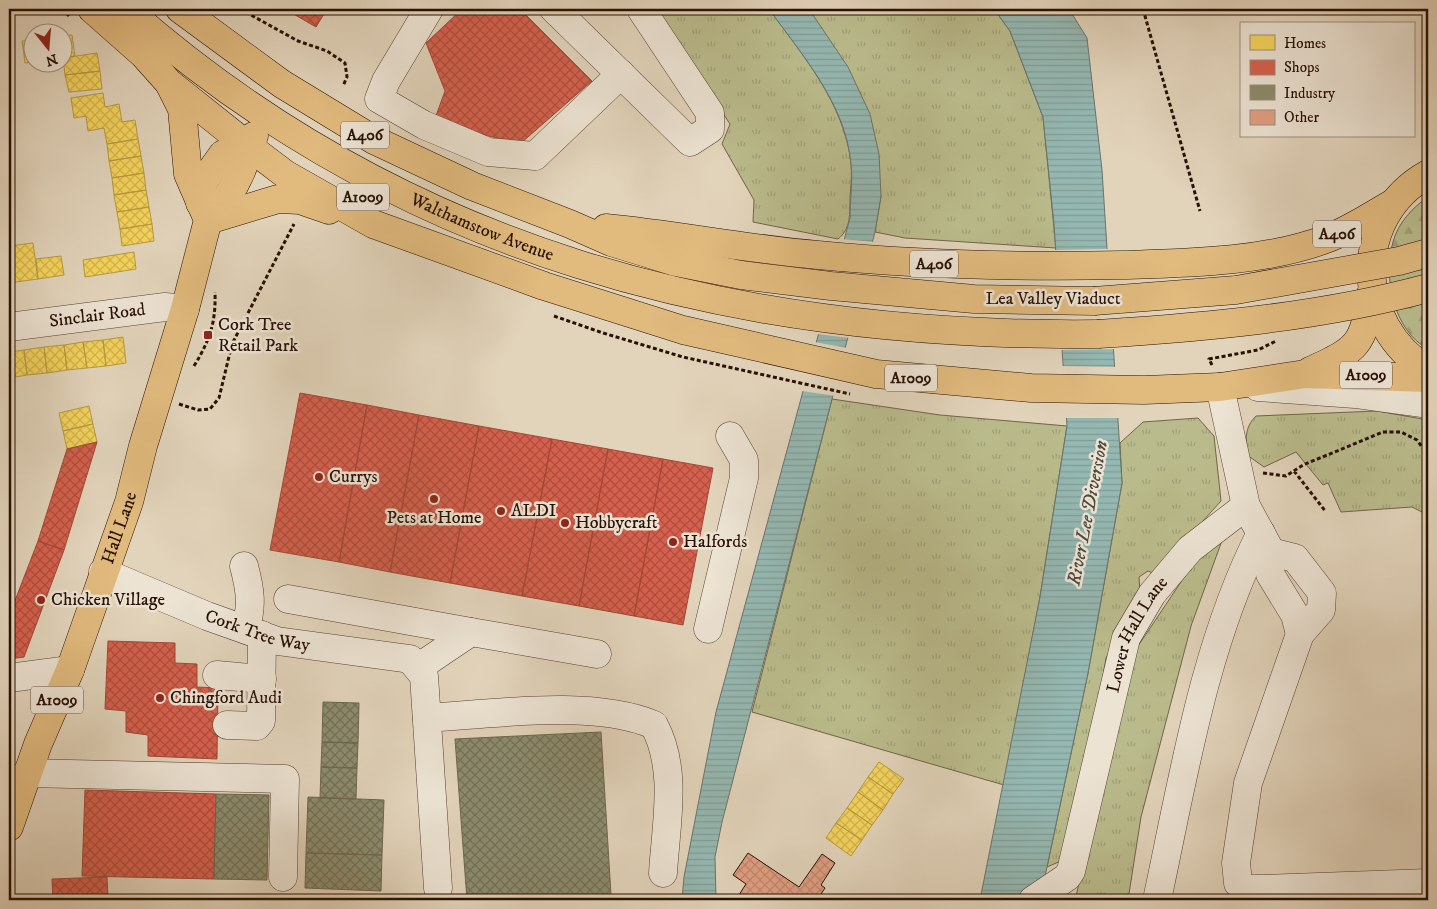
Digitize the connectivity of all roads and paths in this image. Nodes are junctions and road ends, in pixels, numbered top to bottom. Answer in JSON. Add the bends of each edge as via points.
{"nodes":[{"id":1,"x":92,"y":9,"type":"edge"},
{"id":2,"x":126,"y":9,"type":"edge"},
{"id":3,"x":180,"y":9,"type":"edge"},
{"id":4,"x":240,"y":9,"type":"edge"},
{"id":5,"x":429,"y":9,"type":"edge"},
{"id":6,"x":554,"y":9,"type":"edge"},
{"id":7,"x":641,"y":9,"type":"edge"},
{"id":8,"x":1143,"y":9,"type":"edge"},
{"id":9,"x":144,"y":55,"type":"junction"},
{"id":10,"x":621,"y":74,"type":"junction"},
{"id":11,"x":170,"y":84,"type":"junction"},
{"id":12,"x":343,"y":86,"type":"dead end"},
{"id":13,"x":251,"y":141,"type":"junction"},
{"id":14,"x":1425,"y":173,"type":"edge"},
{"id":15,"x":1393,"y":203,"type":"junction"},
{"id":16,"x":1200,"y":211,"type":"dead end"},
{"id":17,"x":204,"y":212,"type":"junction"},
{"id":18,"x":294,"y":224,"type":"dead end"},
{"id":19,"x":373,"y":224,"type":"junction"},
{"id":20,"x":674,"y":249,"type":"junction"},
{"id":21,"x":1428,"y":253,"type":"edge"},
{"id":22,"x":471,"y":260,"type":"junction"},
{"id":23,"x":1428,"y":288,"type":"edge"},
{"id":24,"x":1372,"y":290,"type":"junction"},
{"id":25,"x":681,"y":293,"type":"joint"},
{"id":26,"x":186,"y":309,"type":"junction"},
{"id":27,"x":9,"y":327,"type":"edge"},
{"id":28,"x":1428,"y":370,"type":"edge"},
{"id":29,"x":1304,"y":374,"type":"junction"},
{"id":30,"x":1428,"y":378,"type":"edge"},
{"id":31,"x":1226,"y":386,"type":"junction"},
{"id":32,"x":179,"y":404,"type":"dead end"},
{"id":33,"x":1428,"y":404,"type":"edge"},
{"id":34,"x":730,"y":436,"type":"dead end"},
{"id":35,"x":1428,"y":455,"type":"edge"},
{"id":36,"x":1294,"y":470,"type":"junction"},
{"id":37,"x":1238,"y":473,"type":"junction"},
{"id":38,"x":1246,"y":506,"type":"junction"},
{"id":39,"x":1326,"y":512,"type":"dead end"},
{"id":40,"x":1266,"y":542,"type":"junction"},
{"id":41,"x":244,"y":566,"type":"dead end"},
{"id":42,"x":102,"y":572,"type":"junction"},
{"id":43,"x":288,"y":599,"type":"dead end"},
{"id":44,"x":708,"y":629,"type":"dead end"},
{"id":45,"x":254,"y":632,"type":"junction"},
{"id":46,"x":471,"y":632,"type":"junction"},
{"id":47,"x":598,"y":654,"type":"dead end"},
{"id":48,"x":70,"y":670,"type":"junction"},
{"id":49,"x":217,"y":675,"type":"dead end"},
{"id":50,"x":9,"y":678,"type":"edge"},
{"id":51,"x":262,"y":679,"type":"junction"},
{"id":52,"x":427,"y":682,"type":"junction"},
{"id":53,"x":227,"y":725,"type":"dead end"},
{"id":54,"x":27,"y":773,"type":"junction"},
{"id":55,"x":9,"y":827,"type":"edge"},
{"id":56,"x":663,"y":873,"type":"dead end"},
{"id":57,"x":282,"y":876,"type":"dead end"},
{"id":58,"x":1428,"y":883,"type":"edge"},
{"id":59,"x":438,"y":888,"type":"dead end"},
{"id":60,"x":1053,"y":892,"type":"edge"},
{"id":61,"x":1157,"y":900,"type":"edge"}],
"edges":[{"from":1,"to":9,"type":"main road"},
{"from":2,"to":25,"type":"main road","name":"Walthamstow Avenue","number":"A406","via":[[171,48],[257,112],[415,201],[570,263]]},
{"from":3,"to":20,"type":"main road","name":"Walthamstow Avenue","number":"A406","via":[[282,84],[374,140],[472,186],[611,242]]},
{"from":4,"to":12,"type":"path","via":[[346,63],[347,76]]},
{"from":5,"to":10,"type":"street","via":[[378,99],[424,125],[488,152],[535,156]]},
{"from":6,"to":10,"type":"street"},
{"from":7,"to":10,"type":"street","via":[[710,113],[710,129],[690,142]]},
{"from":8,"to":16,"type":"path"},
{"from":9,"to":11,"type":"main road"},
{"from":9,"to":13,"type":"main road","via":[[174,72]]},
{"from":11,"to":13,"type":"main road"},
{"from":11,"to":17,"type":"main road","via":[[182,109],[186,132],[185,162]]},
{"from":13,"to":17,"type":"main road","name":"Hall Lane","number":"A1009","via":[[223,154],[203,182]]},
{"from":13,"to":19,"type":"main road","via":[[285,174]]},
{"from":13,"to":22,"type":"main road","number":"A1009"},
{"from":14,"to":15,"type":"main road"},
{"from":15,"to":20,"type":"main road","number":"A406","via":[[1324,240],[1276,252],[1198,261],[1048,267],[981,266]]},
{"from":15,"to":24,"type":"main road","via":[[1373,249]]},
{"from":17,"to":19,"type":"main road","number":"A1009","via":[[278,199],[300,200]]},
{"from":17,"to":26,"type":"main road","name":"Hall Lane","number":"A1009"},
{"from":18,"to":32,"type":"path","via":[[232,344],[219,398],[210,408],[198,410]]},
{"from":19,"to":22,"type":"main road","number":"A1009"},
{"from":20,"to":21,"type":"main road","name":"Lea Valley Viaduct","number":"A406","bridge":true,"via":[[741,275],[906,295],[1040,302],[1119,300],[1236,290]]},
{"from":22,"to":31,"type":"main road","number":"A1009","via":[[683,330],[876,374],[1031,388],[1144,390]]},
{"from":23,"to":25,"type":"main road","name":"Lea Valley Viaduct","number":"A406","bridge":true,"via":[[1291,316],[1186,329],[1050,335],[922,329],[832,320],[745,307]]},
{"from":24,"to":28,"type":"main road","via":[[1387,332],[1414,362]]},
{"from":24,"to":29,"type":"main road","number":"A1009","via":[[1360,340],[1341,357]]},
{"from":26,"to":27,"type":"street","name":"Sinclair Road","via":[[164,307]]},
{"from":26,"to":42,"type":"main road","name":"Hall Lane","number":"A1009","via":[[128,502]]},
{"from":29,"to":30,"type":"main road","number":"A1009"},
{"from":29,"to":31,"type":"main road","number":"A1009"},
{"from":31,"to":33,"type":"street","via":[[1355,394]]},
{"from":31,"to":37,"type":"street"},
{"from":34,"to":44,"type":"street","via":[[744,460],[744,478]]},
{"from":35,"to":36,"type":"path","via":[[1416,440],[1401,432],[1383,432]]},
{"from":36,"to":37,"type":"path","via":[[1286,476]]},
{"from":36,"to":39,"type":"path"},
{"from":37,"to":38,"type":"street"},
{"from":38,"to":40,"type":"street"},
{"from":38,"to":60,"type":"street","name":"Lower Hall Lane","via":[[1190,549],[1152,594],[1126,638],[1071,871]]},
{"from":40,"to":58,"type":"street","via":[[1270,574],[1294,615],[1300,634],[1248,783],[1236,863],[1238,883],[1246,889]]},
{"from":40,"to":61,"type":"street","via":[[1241,572],[1227,612],[1195,726]]},
{"from":41,"to":45,"type":"street","via":[[251,593]]},
{"from":42,"to":45,"type":"street","name":"Cork Tree Way"},
{"from":42,"to":48,"type":"main road","name":"Hall Lane","number":"A1009"},
{"from":43,"to":46,"type":"street"},
{"from":45,"to":51,"type":"street"},
{"from":45,"to":52,"type":"street","name":"Cork Tree Way","via":[[293,644],[410,659]]},
{"from":46,"to":47,"type":"street"},
{"from":46,"to":52,"type":"street"},
{"from":48,"to":50,"type":"street"},
{"from":48,"to":54,"type":"main road","name":"Hall Lane","number":"A1009"},
{"from":49,"to":51,"type":"street"},
{"from":51,"to":53,"type":"street","via":[[260,724]]},
{"from":52,"to":56,"type":"street","via":[[566,711],[618,714],[654,725],[663,744],[670,779]]},
{"from":52,"to":59,"type":"street"},
{"from":54,"to":55,"type":"main road","name":"Hall Lane","number":"A1009"},
{"from":54,"to":57,"type":"street","via":[[285,779]]}]}
